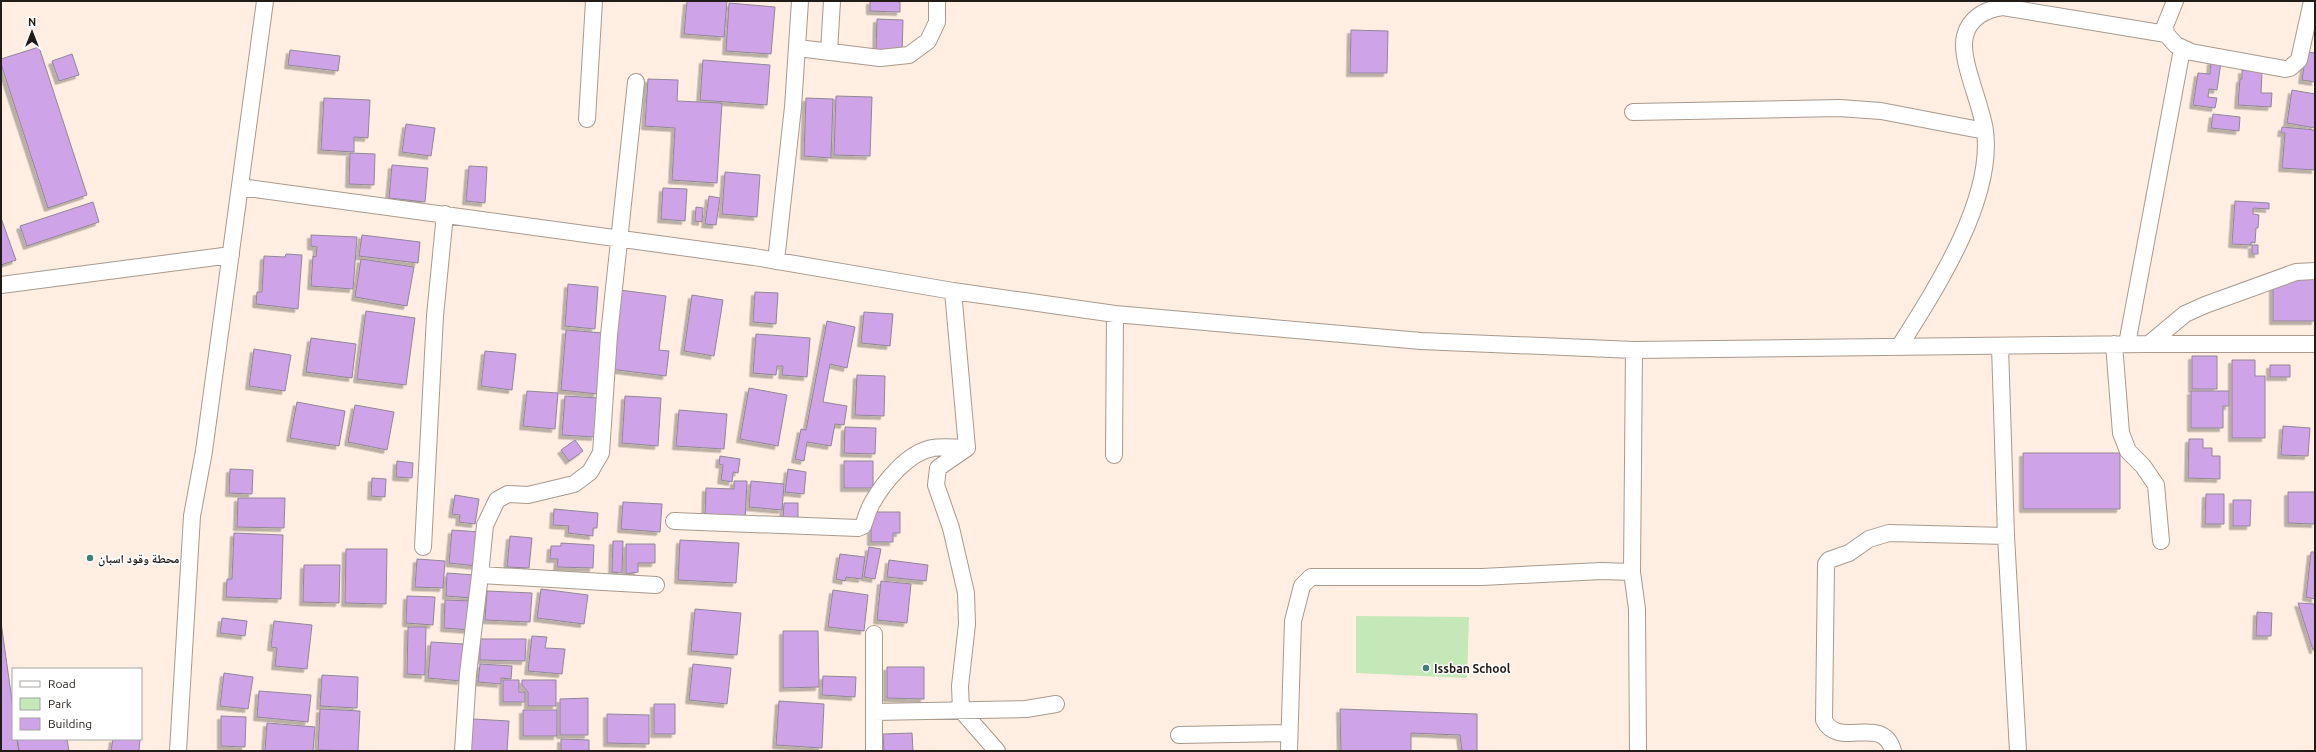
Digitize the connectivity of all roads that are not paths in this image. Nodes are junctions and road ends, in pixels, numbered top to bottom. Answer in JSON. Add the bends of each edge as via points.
{"nodes":[{"id":1,"x":265,"y":1,"type":"edge"},
{"id":2,"x":594,"y":1,"type":"edge"},
{"id":3,"x":800,"y":1,"type":"edge"},
{"id":4,"x":832,"y":1,"type":"edge"},
{"id":5,"x":937,"y":1,"type":"edge"},
{"id":6,"x":2175,"y":1,"type":"edge"},
{"id":7,"x":2312,"y":1,"type":"edge"},
{"id":8,"x":2166,"y":34,"type":"junction"},
{"id":9,"x":798,"y":48,"type":"junction"},
{"id":10,"x":2182,"y":49,"type":"junction"},
{"id":11,"x":829,"y":52,"type":"junction"},
{"id":12,"x":636,"y":82,"type":"dead end"},
{"id":13,"x":1633,"y":112,"type":"dead end"},
{"id":14,"x":587,"y":119,"type":"dead end"},
{"id":15,"x":1985,"y":131,"type":"junction"},
{"id":16,"x":240,"y":187,"type":"junction"},
{"id":17,"x":446,"y":214,"type":"junction"},
{"id":18,"x":620,"y":239,"type":"junction"},
{"id":19,"x":231,"y":255,"type":"junction"},
{"id":20,"x":776,"y":261,"type":"junction"},
{"id":21,"x":2315,"y":270,"type":"edge"},
{"id":22,"x":1,"y":285,"type":"edge"},
{"id":23,"x":953,"y":291,"type":"junction"},
{"id":24,"x":1115,"y":314,"type":"junction"},
{"id":25,"x":2120,"y":344,"type":"junction"},
{"id":26,"x":2148,"y":344,"type":"junction"},
{"id":27,"x":2315,"y":344,"type":"edge"},
{"id":28,"x":2000,"y":346,"type":"junction"},
{"id":29,"x":1899,"y":347,"type":"junction"},
{"id":30,"x":1634,"y":350,"type":"junction"},
{"id":31,"x":967,"y":448,"type":"junction"},
{"id":32,"x":1114,"y":455,"type":"dead end"},
{"id":33,"x":674,"y":521,"type":"dead end"},
{"id":34,"x":2006,"y":536,"type":"junction"},
{"id":35,"x":2161,"y":541,"type":"dead end"},
{"id":36,"x":423,"y":547,"type":"dead end"},
{"id":37,"x":1632,"y":572,"type":"junction"},
{"id":38,"x":480,"y":575,"type":"junction"},
{"id":39,"x":656,"y":585,"type":"dead end"},
{"id":40,"x":874,"y":634,"type":"dead end"},
{"id":41,"x":1056,"y":704,"type":"dead end"},
{"id":42,"x":962,"y":710,"type":"junction"},
{"id":43,"x":874,"y":712,"type":"junction"},
{"id":44,"x":1289,"y":733,"type":"junction"},
{"id":45,"x":1179,"y":735,"type":"dead end"},
{"id":46,"x":178,"y":751,"type":"edge"},
{"id":47,"x":463,"y":751,"type":"edge"},
{"id":48,"x":874,"y":751,"type":"edge"},
{"id":49,"x":997,"y":751,"type":"edge"},
{"id":50,"x":1289,"y":751,"type":"edge"},
{"id":51,"x":1638,"y":751,"type":"edge"},
{"id":52,"x":1893,"y":751,"type":"edge"},
{"id":53,"x":2018,"y":751,"type":"edge"}],
"edges":[{"from":1,"to":16,"type":"street"},
{"from":2,"to":14,"type":"street"},
{"from":3,"to":9,"type":"street"},
{"from":4,"to":11,"type":"street"},
{"from":5,"to":11,"type":"street","via":[[937,22],[928,41],[910,55],[880,58]]},
{"from":6,"to":8,"type":"street","via":[[2166,19]]},
{"from":7,"to":10,"type":"street","via":[[2299,60],[2290,68]]},
{"from":8,"to":10,"type":"street","via":[[2170,41]]},
{"from":8,"to":15,"type":"street","via":[[2013,8],[1994,8],[1984,12],[1967,30],[1964,44]]},
{"from":9,"to":11,"type":"street"},
{"from":9,"to":20,"type":"street"},
{"from":10,"to":25,"type":"street"},
{"from":12,"to":18,"type":"street"},
{"from":13,"to":15,"type":"street","via":[[1839,108],[1881,111]]},
{"from":15,"to":29,"type":"street","via":[[1985,167],[1960,241],[1943,275]]},
{"from":16,"to":17,"type":"street"},
{"from":16,"to":19,"type":"street"},
{"from":17,"to":18,"type":"street"},
{"from":17,"to":36,"type":"street","via":[[435,316]]},
{"from":18,"to":20,"type":"street"},
{"from":18,"to":38,"type":"street","via":[[609,335],[601,453],[598,461],[590,472],[574,484],[528,495],[508,494],[497,500],[485,525]]},
{"from":19,"to":22,"type":"street"},
{"from":19,"to":46,"type":"street","via":[[204,451],[192,516]]},
{"from":20,"to":23,"type":"street"},
{"from":21,"to":26,"type":"street","via":[[2296,272],[2205,305],[2185,314]]},
{"from":23,"to":24,"type":"street"},
{"from":23,"to":31,"type":"street"},
{"from":24,"to":30,"type":"street","via":[[1422,341]]},
{"from":24,"to":32,"type":"street"},
{"from":25,"to":26,"type":"street"},
{"from":25,"to":28,"type":"street"},
{"from":25,"to":35,"type":"street","via":[[2121,433],[2128,451],[2143,466],[2156,485]]},
{"from":26,"to":27,"type":"street"},
{"from":28,"to":29,"type":"street"},
{"from":28,"to":34,"type":"street"},
{"from":29,"to":30,"type":"street"},
{"from":30,"to":37,"type":"street"},
{"from":31,"to":33,"type":"street","via":[[933,448],[920,452],[884,485],[871,504],[863,526],[858,528]]},
{"from":31,"to":42,"type":"street","via":[[938,468],[936,485],[951,528],[966,593],[967,624],[960,686]]},
{"from":34,"to":52,"type":"street","via":[[1889,534],[1869,539],[1849,553],[1829,560],[1826,564],[1824,720],[1826,725],[1835,731],[1882,734],[1890,742]]},
{"from":34,"to":53,"type":"street"},
{"from":37,"to":44,"type":"street","via":[[1601,571],[1482,577],[1311,578],[1302,586],[1293,621]]},
{"from":37,"to":51,"type":"street","via":[[1637,609]]},
{"from":38,"to":39,"type":"street"},
{"from":38,"to":47,"type":"street","via":[[468,674]]},
{"from":40,"to":43,"type":"street"},
{"from":41,"to":42,"type":"street","via":[[1026,709]]},
{"from":42,"to":43,"type":"street"},
{"from":42,"to":49,"type":"street"},
{"from":43,"to":48,"type":"street"},
{"from":44,"to":45,"type":"street"},
{"from":44,"to":50,"type":"street"}]}
